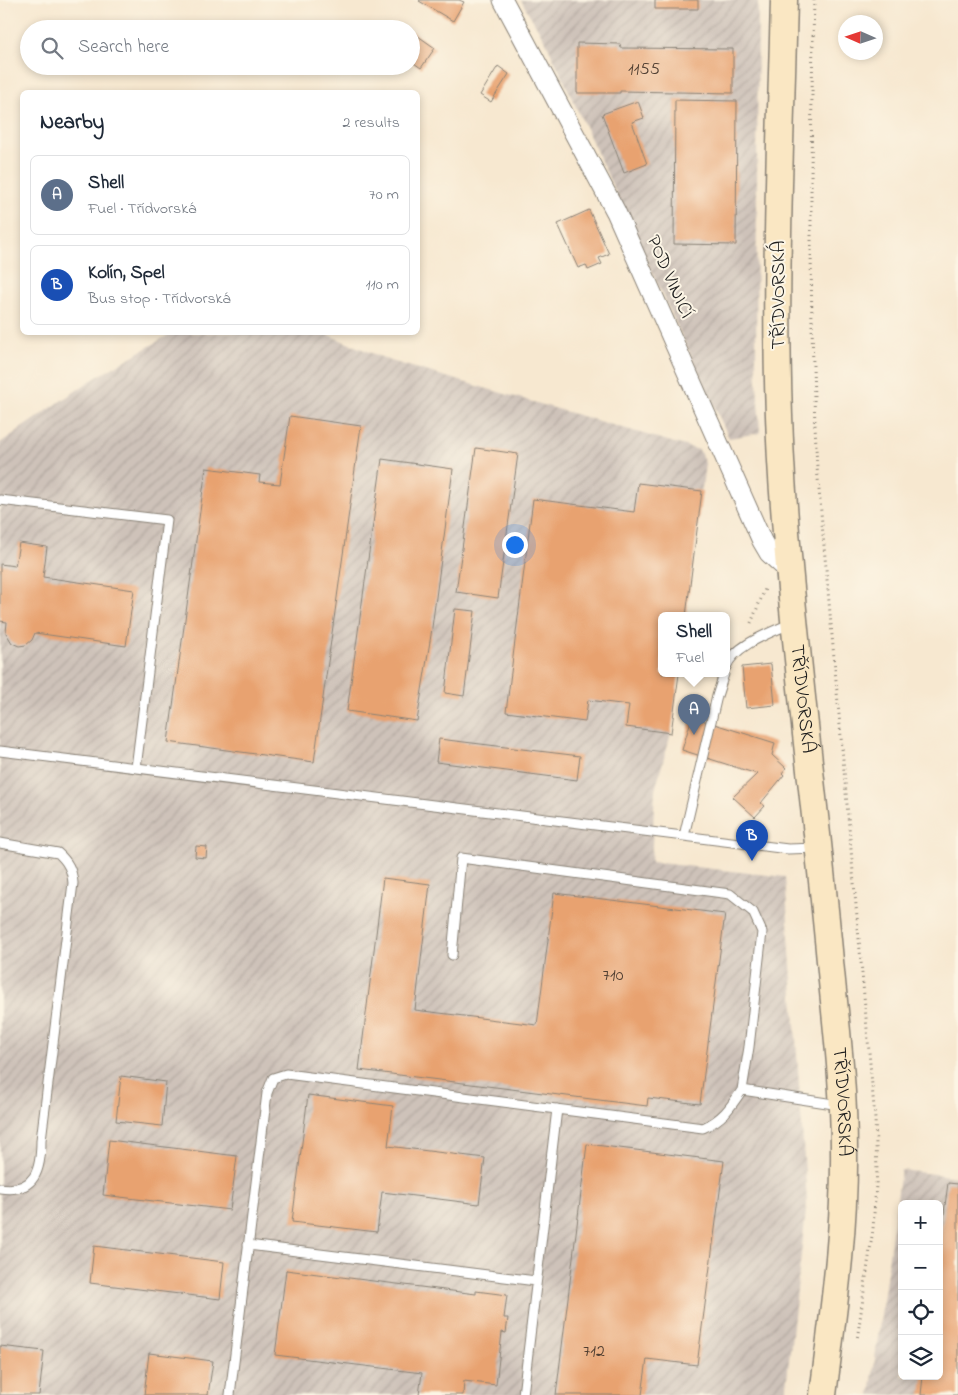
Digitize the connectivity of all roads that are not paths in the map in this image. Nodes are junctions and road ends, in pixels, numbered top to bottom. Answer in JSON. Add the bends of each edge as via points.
{"nodes":[{"id":1,"x":503,"y":0,"type":"edge"},
{"id":2,"x":784,"y":0,"type":"edge"},
{"id":3,"x":0,"y":500,"type":"edge"},
{"id":4,"x":790,"y":572,"type":"junction"},
{"id":5,"x":795,"y":622,"type":"junction"},
{"id":6,"x":730,"y":660,"type":"edge"},
{"id":7,"x":723,"y":677,"type":"edge"},
{"id":8,"x":0,"y":752,"type":"edge"},
{"id":9,"x":136,"y":768,"type":"junction"},
{"id":10,"x":684,"y":836,"type":"junction"},
{"id":11,"x":0,"y":843,"type":"edge"},
{"id":12,"x":819,"y":847,"type":"junction"},
{"id":13,"x":452,"y":955,"type":"dead end"},
{"id":14,"x":742,"y":1090,"type":"junction"},
{"id":15,"x":842,"y":1105,"type":"junction"},
{"id":16,"x":557,"y":1109,"type":"junction"},
{"id":17,"x":0,"y":1188,"type":"edge"},
{"id":18,"x":248,"y":1245,"type":"junction"},
{"id":19,"x":536,"y":1280,"type":"junction"},
{"id":20,"x":230,"y":1395,"type":"edge"},
{"id":21,"x":523,"y":1395,"type":"edge"},
{"id":22,"x":822,"y":1395,"type":"edge"}],
"edges":[{"from":1,"to":4,"type":"street","name":"POD VINICÍ","via":[[616,212],[762,541],[769,553]]},
{"from":2,"to":4,"type":"main road","name":"TŘÍDVORSKÁ","via":[[778,323],[782,468]]},
{"from":3,"to":9,"type":"lane","via":[[167,520]]},
{"from":4,"to":5,"type":"main road","name":"TŘÍDVORSKÁ"},
{"from":5,"to":6,"type":"lane","via":[[737,651]]},
{"from":5,"to":12,"type":"main road","name":"TŘÍDVORSKÁ"},
{"from":7,"to":10,"type":"lane"},
{"from":8,"to":9,"type":"lane"},
{"from":9,"to":10,"type":"lane"},
{"from":10,"to":12,"type":"lane","via":[[788,849]]},
{"from":11,"to":17,"type":"lane","via":[[58,854],[72,871],[73,882],[41,1162],[29,1183],[17,1188]]},
{"from":12,"to":15,"type":"main road","name":"TŘÍDVORSKÁ"},
{"from":13,"to":14,"type":"lane","via":[[461,858],[730,894],[753,912],[762,932]]},
{"from":14,"to":15,"type":"lane"},
{"from":14,"to":16,"type":"lane","via":[[717,1122],[703,1128]]},
{"from":15,"to":22,"type":"main road","name":"TŘÍDVORSKÁ","via":[[843,1212]]},
{"from":16,"to":18,"type":"lane","via":[[286,1074],[273,1078],[267,1094]]},
{"from":16,"to":19,"type":"lane"},
{"from":18,"to":19,"type":"lane"},
{"from":18,"to":20,"type":"lane"},
{"from":19,"to":21,"type":"lane"}]}
